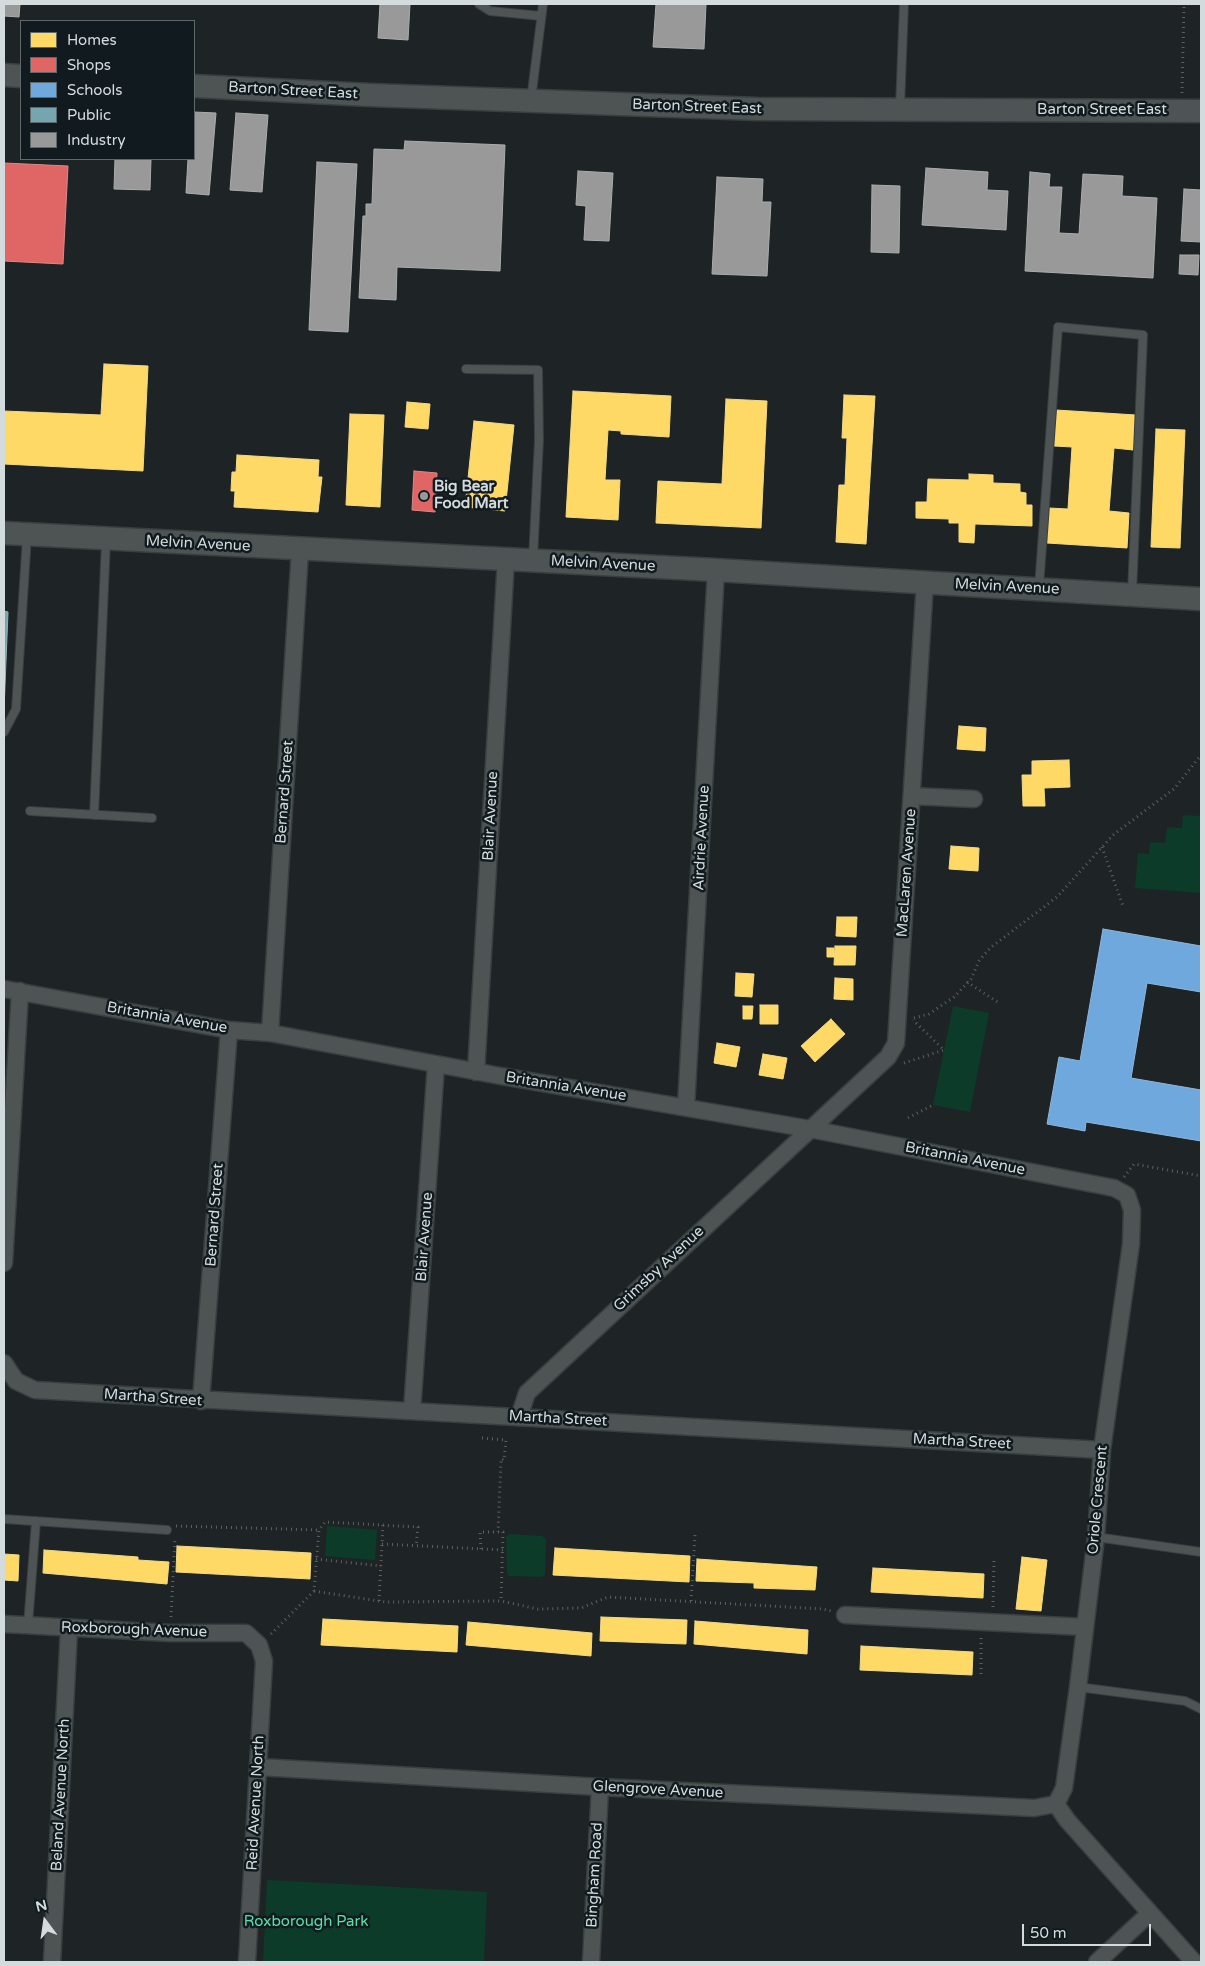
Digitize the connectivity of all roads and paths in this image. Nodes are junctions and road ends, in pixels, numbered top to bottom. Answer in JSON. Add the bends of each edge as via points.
{"nodes":[{"id":1,"x":480,"y":4,"type":"edge"},
{"id":2,"x":543,"y":4,"type":"edge"},
{"id":3,"x":904,"y":4,"type":"edge"},
{"id":4,"x":1184,"y":4,"type":"edge"},
{"id":5,"x":541,"y":16,"type":"junction"},
{"id":6,"x":4,"y":75,"type":"edge"},
{"id":7,"x":20,"y":76,"type":"edge"},
{"id":8,"x":195,"y":86,"type":"edge"},
{"id":9,"x":530,"y":102,"type":"junction"},
{"id":10,"x":900,"y":109,"type":"junction"},
{"id":11,"x":1192,"y":111,"type":"edge"},
{"id":12,"x":466,"y":369,"type":"dead end"},
{"id":13,"x":4,"y":533,"type":"edge"},
{"id":14,"x":27,"y":534,"type":"junction"},
{"id":15,"x":106,"y":539,"type":"junction"},
{"id":16,"x":300,"y":550,"type":"junction"},
{"id":17,"x":506,"y":559,"type":"junction"},
{"id":18,"x":533,"y":561,"type":"junction"},
{"id":19,"x":716,"y":570,"type":"junction"},
{"id":20,"x":925,"y":582,"type":"junction"},
{"id":21,"x":1039,"y":589,"type":"junction"},
{"id":22,"x":1132,"y":595,"type":"junction"},
{"id":23,"x":1201,"y":599,"type":"edge"},
{"id":24,"x":4,"y":732,"type":"edge"},
{"id":25,"x":1201,"y":755,"type":"edge"},
{"id":26,"x":912,"y":796,"type":"junction"},
{"id":27,"x":974,"y":799,"type":"dead end"},
{"id":28,"x":30,"y":811,"type":"dead end"},
{"id":29,"x":94,"y":815,"type":"junction"},
{"id":30,"x":152,"y":818,"type":"dead end"},
{"id":31,"x":1102,"y":847,"type":"junction"},
{"id":32,"x":1123,"y":906,"type":"dead end"},
{"id":33,"x":967,"y":982,"type":"junction"},
{"id":34,"x":4,"y":988,"type":"edge"},
{"id":35,"x":20,"y":991,"type":"junction"},
{"id":36,"x":999,"y":1003,"type":"dead end"},
{"id":37,"x":905,"y":1021,"type":"junction"},
{"id":38,"x":229,"y":1030,"type":"junction"},
{"id":39,"x":270,"y":1034,"type":"junction"},
{"id":40,"x":436,"y":1064,"type":"junction"},
{"id":41,"x":876,"y":1068,"type":"junction"},
{"id":42,"x":476,"y":1072,"type":"junction"},
{"id":43,"x":934,"y":1105,"type":"dead end"},
{"id":44,"x":686,"y":1107,"type":"junction"},
{"id":45,"x":908,"y":1118,"type":"dead end"},
{"id":46,"x":810,"y":1129,"type":"junction"},
{"id":47,"x":1201,"y":1176,"type":"edge"},
{"id":48,"x":1120,"y":1192,"type":"junction"},
{"id":49,"x":4,"y":1263,"type":"edge"},
{"id":50,"x":4,"y":1362,"type":"edge"},
{"id":51,"x":201,"y":1401,"type":"junction"},
{"id":52,"x":412,"y":1411,"type":"junction"},
{"id":53,"x":519,"y":1417,"type":"junction"},
{"id":54,"x":482,"y":1438,"type":"dead end"},
{"id":55,"x":1102,"y":1450,"type":"junction"},
{"id":56,"x":4,"y":1518,"type":"edge"},
{"id":57,"x":36,"y":1521,"type":"junction"},
{"id":58,"x":383,"y":1525,"type":"junction"},
{"id":59,"x":167,"y":1530,"type":"dead end"},
{"id":60,"x":319,"y":1530,"type":"junction"},
{"id":61,"x":498,"y":1532,"type":"junction"},
{"id":62,"x":696,"y":1534,"type":"dead end"},
{"id":63,"x":1096,"y":1538,"type":"junction"},
{"id":64,"x":382,"y":1544,"type":"junction"},
{"id":65,"x":416,"y":1546,"type":"junction"},
{"id":66,"x":481,"y":1549,"type":"junction"},
{"id":67,"x":503,"y":1550,"type":"junction"},
{"id":68,"x":1201,"y":1552,"type":"edge"},
{"id":69,"x":316,"y":1559,"type":"junction"},
{"id":70,"x":994,"y":1560,"type":"dead end"},
{"id":71,"x":381,"y":1566,"type":"junction"},
{"id":72,"x":314,"y":1591,"type":"junction"},
{"id":73,"x":379,"y":1601,"type":"junction"},
{"id":74,"x":501,"y":1601,"type":"junction"},
{"id":75,"x":691,"y":1602,"type":"junction"},
{"id":76,"x":844,"y":1615,"type":"joint"},
{"id":77,"x":987,"y":1622,"type":"junction"},
{"id":78,"x":4,"y":1624,"type":"edge"},
{"id":79,"x":28,"y":1625,"type":"junction"},
{"id":80,"x":1085,"y":1627,"type":"junction"},
{"id":81,"x":69,"y":1629,"type":"junction"},
{"id":82,"x":170,"y":1633,"type":"junction"},
{"id":83,"x":259,"y":1645,"type":"junction"},
{"id":84,"x":981,"y":1674,"type":"dead end"},
{"id":85,"x":1078,"y":1687,"type":"junction"},
{"id":86,"x":1201,"y":1708,"type":"edge"},
{"id":87,"x":259,"y":1767,"type":"junction"},
{"id":88,"x":600,"y":1787,"type":"junction"},
{"id":89,"x":1056,"y":1804,"type":"junction"},
{"id":90,"x":1150,"y":1913,"type":"junction"},
{"id":91,"x":52,"y":1962,"type":"edge"},
{"id":92,"x":247,"y":1962,"type":"edge"},
{"id":93,"x":590,"y":1962,"type":"edge"},
{"id":94,"x":1097,"y":1962,"type":"edge"},
{"id":95,"x":1194,"y":1962,"type":"edge"}],
"edges":[{"from":1,"to":5,"type":"lane","via":[[490,11]]},
{"from":2,"to":5,"type":"lane"},
{"from":3,"to":10,"type":"lane"},
{"from":4,"to":11,"type":"path"},
{"from":5,"to":9,"type":"lane"},
{"from":6,"to":7,"type":"street"},
{"from":8,"to":9,"type":"street","name":"Barton Street East"},
{"from":9,"to":10,"type":"street","name":"Barton Street East","via":[[758,109]]},
{"from":10,"to":11,"type":"street","name":"Barton Street East"},
{"from":12,"to":18,"type":"lane","via":[[538,370],[540,440]]},
{"from":13,"to":14,"type":"street","name":"Melvin Avenue"},
{"from":14,"to":15,"type":"street","name":"Melvin Avenue"},
{"from":14,"to":24,"type":"lane","via":[[16,709]]},
{"from":15,"to":16,"type":"street","name":"Melvin Avenue"},
{"from":15,"to":29,"type":"lane"},
{"from":16,"to":17,"type":"street","name":"Melvin Avenue"},
{"from":16,"to":39,"type":"street","name":"Bernard Street"},
{"from":17,"to":18,"type":"street","name":"Melvin Avenue"},
{"from":17,"to":42,"type":"street","name":"Blair Avenue"},
{"from":18,"to":19,"type":"street","name":"Melvin Avenue"},
{"from":19,"to":20,"type":"street","name":"Melvin Avenue"},
{"from":19,"to":44,"type":"street","name":"Airdrie Avenue"},
{"from":20,"to":21,"type":"street","name":"Melvin Avenue"},
{"from":20,"to":26,"type":"street","name":"MacLaren Avenue"},
{"from":21,"to":22,"type":"street","name":"Melvin Avenue"},
{"from":21,"to":22,"type":"lane","via":[[1058,328],[1143,335]]},
{"from":22,"to":23,"type":"street","name":"Melvin Avenue"},
{"from":25,"to":31,"type":"path","via":[[1174,789]]},
{"from":26,"to":27,"type":"street"},
{"from":26,"to":37,"type":"street","name":"MacLaren Avenue"},
{"from":28,"to":29,"type":"lane"},
{"from":29,"to":30,"type":"lane"},
{"from":31,"to":32,"type":"path"},
{"from":31,"to":33,"type":"path","via":[[1057,897],[990,948]]},
{"from":33,"to":36,"type":"path"},
{"from":33,"to":37,"type":"path","via":[[929,1014]]},
{"from":34,"to":35,"type":"street","name":"Britannia Avenue"},
{"from":35,"to":38,"type":"street","name":"Britannia Avenue"},
{"from":35,"to":49,"type":"street"},
{"from":37,"to":41,"type":"street","name":"MacLaren Avenue","via":[[888,1056]]},
{"from":37,"to":41,"type":"path","via":[[944,1050],[910,1062]]},
{"from":38,"to":39,"type":"street","name":"Britannia Avenue"},
{"from":38,"to":51,"type":"street","name":"Bernard Street"},
{"from":39,"to":40,"type":"street","name":"Britannia Avenue"},
{"from":40,"to":42,"type":"street","name":"Britannia Avenue"},
{"from":40,"to":52,"type":"street","name":"Blair Avenue"},
{"from":41,"to":46,"type":"street","name":"MacLaren Avenue"},
{"from":42,"to":44,"type":"street","name":"Britannia Avenue"},
{"from":43,"to":45,"type":"path"},
{"from":44,"to":46,"type":"street","name":"Britannia Avenue"},
{"from":46,"to":48,"type":"street","name":"Britannia Avenue"},
{"from":46,"to":53,"type":"street","name":"Grimsby Avenue","via":[[527,1393]]},
{"from":47,"to":48,"type":"path","via":[[1134,1164]]},
{"from":48,"to":55,"type":"street","name":"Oriole Crescent","via":[[1132,1210],[1131,1244]]},
{"from":50,"to":51,"type":"street","name":"Martha Street","via":[[16,1381],[35,1390]]},
{"from":51,"to":52,"type":"street","name":"Martha Street"},
{"from":52,"to":53,"type":"street","name":"Martha Street"},
{"from":53,"to":55,"type":"street","name":"Martha Street"},
{"from":54,"to":61,"type":"path","via":[[506,1440],[504,1460],[501,1459]]},
{"from":55,"to":63,"type":"street","name":"Oriole Crescent"},
{"from":56,"to":57,"type":"lane"},
{"from":57,"to":59,"type":"lane"},
{"from":57,"to":79,"type":"lane"},
{"from":58,"to":60,"type":"path","via":[[325,1522]]},
{"from":58,"to":64,"type":"path"},
{"from":58,"to":65,"type":"path","via":[[418,1527]]},
{"from":60,"to":69,"type":"path"},
{"from":60,"to":82,"type":"path","via":[[175,1526]]},
{"from":61,"to":66,"type":"path","via":[[480,1532]]},
{"from":61,"to":67,"type":"path","via":[[503,1532]]},
{"from":62,"to":75,"type":"path"},
{"from":63,"to":68,"type":"lane"},
{"from":63,"to":80,"type":"street","name":"Oriole Crescent"},
{"from":64,"to":65,"type":"path"},
{"from":64,"to":71,"type":"path"},
{"from":65,"to":66,"type":"path"},
{"from":66,"to":67,"type":"path"},
{"from":67,"to":74,"type":"path"},
{"from":69,"to":71,"type":"path"},
{"from":69,"to":72,"type":"path"},
{"from":70,"to":77,"type":"path"},
{"from":71,"to":73,"type":"path"},
{"from":72,"to":73,"type":"path"},
{"from":72,"to":83,"type":"path"},
{"from":73,"to":74,"type":"path"},
{"from":74,"to":75,"type":"path","via":[[538,1609],[581,1608],[608,1597]]},
{"from":75,"to":76,"type":"path","via":[[822,1608]]},
{"from":76,"to":77,"type":"street"},
{"from":77,"to":80,"type":"street"},
{"from":77,"to":84,"type":"path"},
{"from":78,"to":79,"type":"street","name":"Roxborough Avenue"},
{"from":79,"to":81,"type":"street","name":"Roxborough Avenue"},
{"from":80,"to":85,"type":"street","name":"Oriole Crescent"},
{"from":81,"to":82,"type":"street","name":"Roxborough Avenue"},
{"from":81,"to":91,"type":"street","name":"Beland Avenue North"},
{"from":82,"to":83,"type":"street","name":"Roxborough Avenue","via":[[246,1633]]},
{"from":83,"to":87,"type":"street","name":"Reid Avenue North","via":[[264,1661]]},
{"from":85,"to":86,"type":"lane","via":[[1186,1701]]},
{"from":85,"to":89,"type":"street","name":"Oriole Crescent","via":[[1064,1788]]},
{"from":87,"to":88,"type":"street","name":"Glengrove Avenue"},
{"from":87,"to":92,"type":"street","name":"Reid Avenue North"},
{"from":88,"to":89,"type":"street","name":"Glengrove Avenue","via":[[1034,1808]]},
{"from":88,"to":93,"type":"street","name":"Bingham Road"},
{"from":89,"to":90,"type":"street"},
{"from":90,"to":94,"type":"street"},
{"from":90,"to":95,"type":"street"}]}
